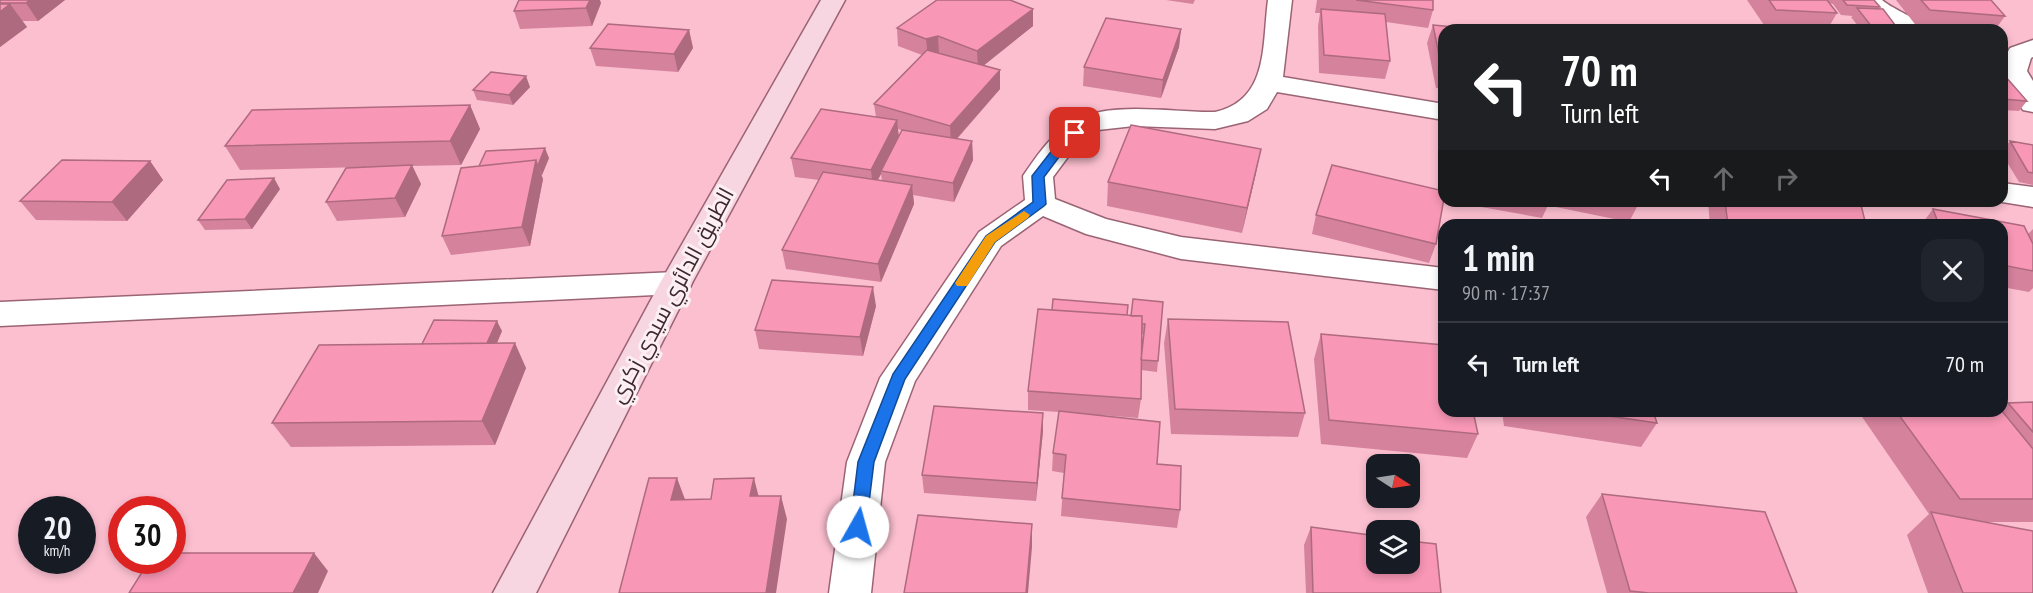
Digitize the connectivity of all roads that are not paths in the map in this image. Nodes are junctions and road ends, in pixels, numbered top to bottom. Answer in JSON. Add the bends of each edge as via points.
{"nodes":[{"id":1,"x":833,"y":0,"type":"edge"},
{"id":2,"x":1280,"y":0,"type":"edge"},
{"id":3,"x":1868,"y":0,"type":"edge"},
{"id":4,"x":1901,"y":24,"type":"edge"},
{"id":5,"x":2033,"y":48,"type":"edge"},
{"id":6,"x":2008,"y":69,"type":"edge"},
{"id":7,"x":1269,"y":83,"type":"junction"},
{"id":8,"x":2033,"y":104,"type":"edge"},
{"id":9,"x":1438,"y":111,"type":"edge"},
{"id":10,"x":2008,"y":194,"type":"edge"},
{"id":11,"x":2033,"y":197,"type":"edge"},
{"id":12,"x":1040,"y":204,"type":"junction"},
{"id":13,"x":1438,"y":278,"type":"edge"},
{"id":14,"x":676,"y":282,"type":"junction"},
{"id":15,"x":0,"y":314,"type":"edge"},
{"id":16,"x":514,"y":593,"type":"edge"},
{"id":17,"x":850,"y":593,"type":"edge"}],
"edges":[{"from":1,"to":14,"type":"street","name":"الطريق الدائري سيدي زكري"},
{"from":2,"to":7,"type":"street"},
{"from":3,"to":4,"type":"street"},
{"from":5,"to":6,"type":"street","via":[[2019,53]]},
{"from":6,"to":8,"type":"street"},
{"from":7,"to":9,"type":"street"},
{"from":7,"to":12,"type":"street","via":[[1256,105],[1233,117],[1206,121],[1104,118],[1086,125],[1064,142],[1038,176]]},
{"from":10,"to":11,"type":"street"},
{"from":12,"to":13,"type":"street","via":[[1097,227],[1181,248]]},
{"from":12,"to":17,"type":"street","via":[[990,239],[898,378],[866,462]]},
{"from":14,"to":15,"type":"street"},
{"from":14,"to":16,"type":"street","name":"الطريق الدائري سيدي زكري"}]}
